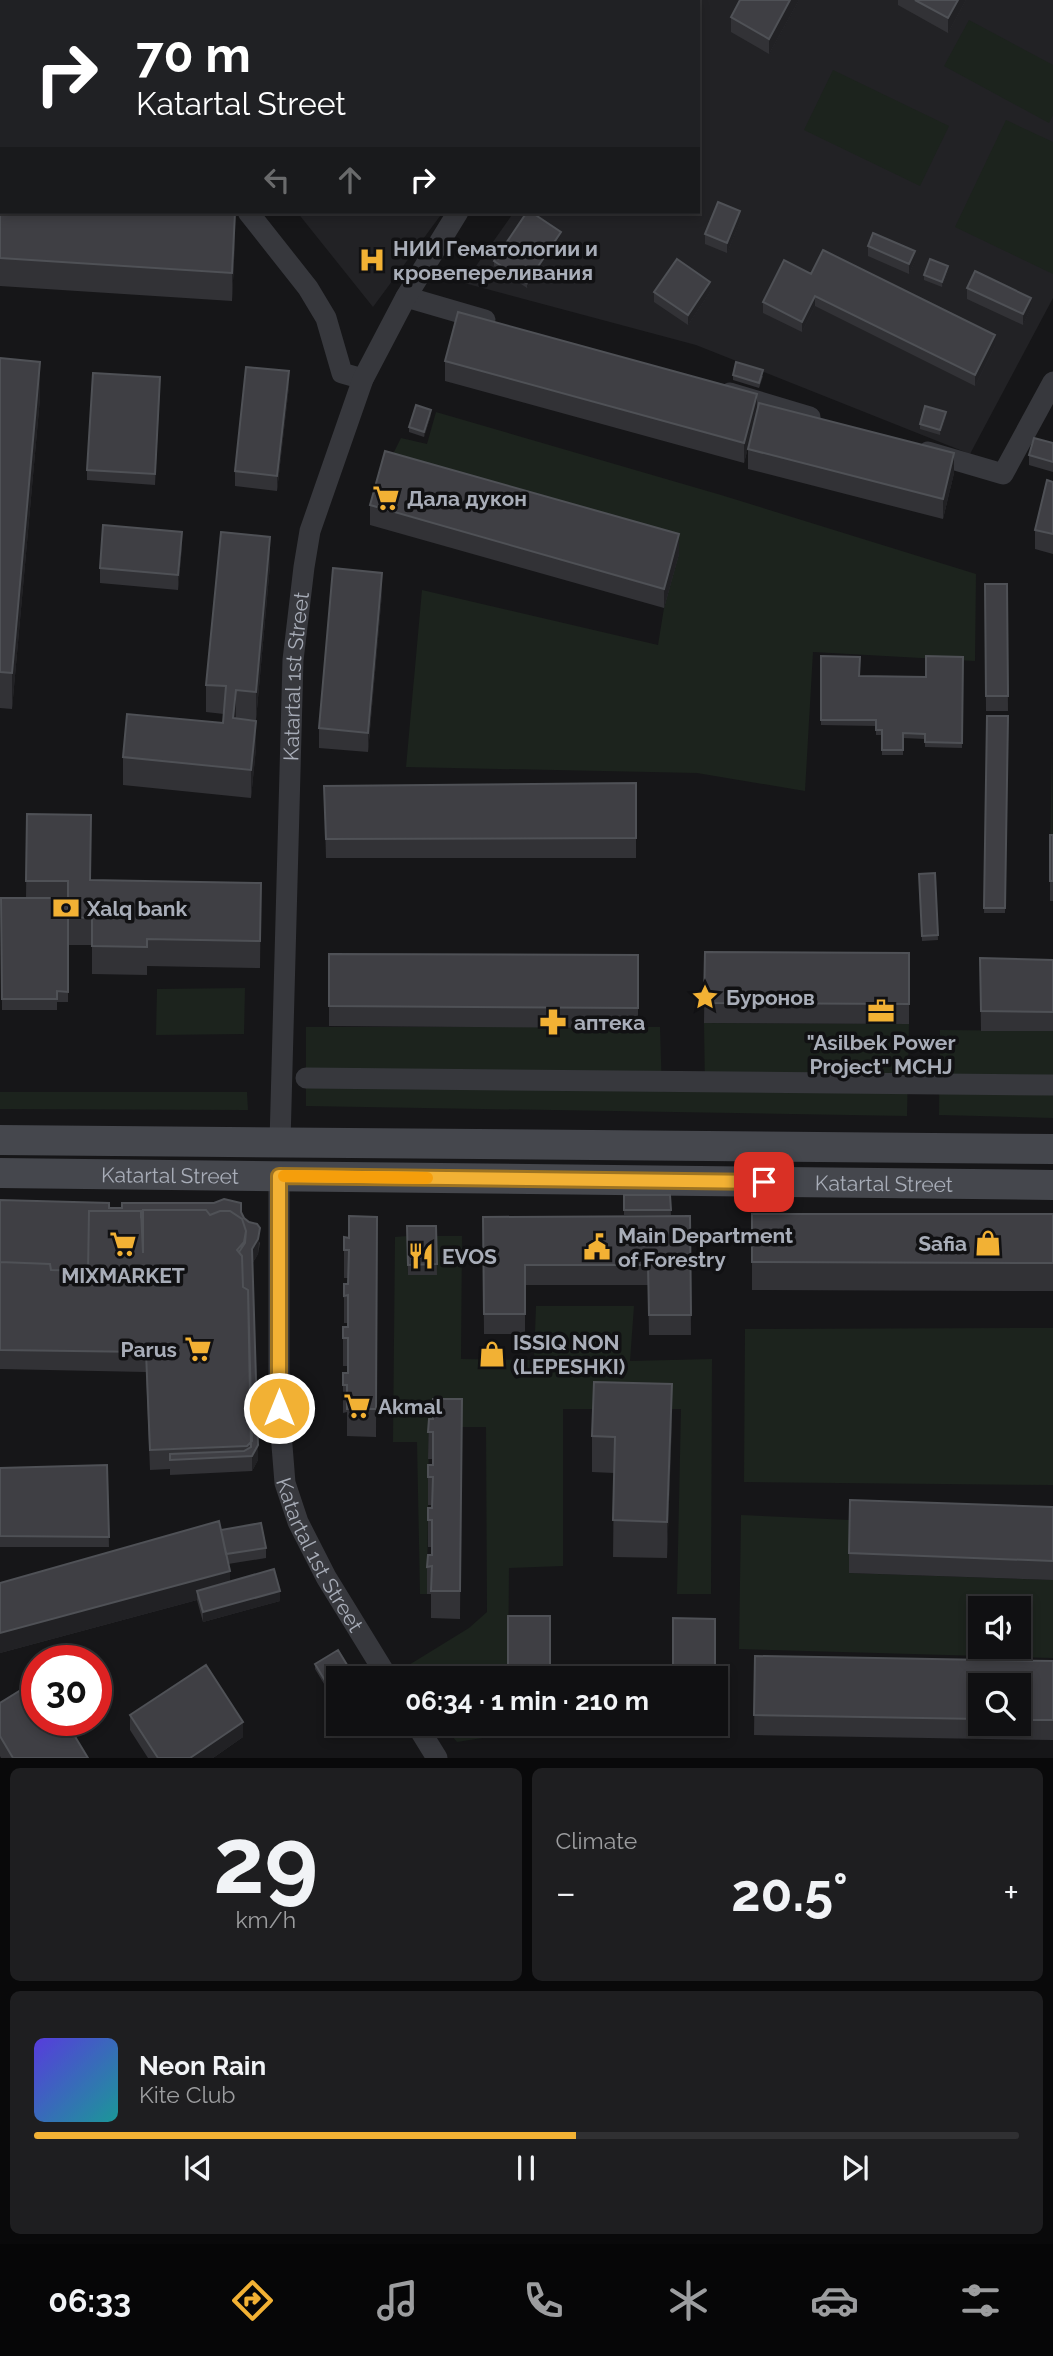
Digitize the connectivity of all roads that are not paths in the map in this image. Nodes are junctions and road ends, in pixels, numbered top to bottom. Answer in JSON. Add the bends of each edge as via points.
{"nodes":[{"id":1,"x":250,"y":214,"type":"edge"},
{"id":2,"x":457,"y":214,"type":"edge"},
{"id":3,"x":406,"y":297,"type":"junction"},
{"id":4,"x":499,"y":324,"type":"edge"},
{"id":5,"x":363,"y":379,"type":"junction"},
{"id":6,"x":1053,"y":382,"type":"edge"},
{"id":7,"x":711,"y":387,"type":"edge"},
{"id":8,"x":831,"y":423,"type":"edge"},
{"id":9,"x":910,"y":447,"type":"edge"},
{"id":10,"x":306,"y":1078,"type":"dead end"},
{"id":11,"x":1053,"y":1085,"type":"edge"},
{"id":12,"x":0,"y":1140,"type":"edge"},
{"id":13,"x":280,"y":1142,"type":"junction"},
{"id":14,"x":1053,"y":1149,"type":"edge"},
{"id":15,"x":0,"y":1174,"type":"edge"},
{"id":16,"x":279,"y":1176,"type":"junction"},
{"id":17,"x":1053,"y":1185,"type":"edge"},
{"id":18,"x":381,"y":1666,"type":"edge"},
{"id":19,"x":423,"y":1736,"type":"edge"},
{"id":20,"x":437,"y":1758,"type":"edge"}],
"edges":[{"from":1,"to":5,"type":"street","via":[[309,288],[326,317],[342,373]]},
{"from":2,"to":3,"type":"street","name":"Katartal 1st Street"},
{"from":3,"to":4,"type":"street"},
{"from":3,"to":5,"type":"street","name":"Katartal 1st Street"},
{"from":5,"to":13,"type":"street","name":"Katartal 1st Street","via":[[310,531],[299,603],[289,764]]},
{"from":6,"to":9,"type":"street","via":[[1003,474]]},
{"from":7,"to":8,"type":"street"},
{"from":10,"to":11,"type":"street"},
{"from":12,"to":13,"type":"main road","name":"Katartal Street"},
{"from":13,"to":14,"type":"main road","name":"Katartal Street"},
{"from":13,"to":16,"type":"main road","name":"Katartal 1st Street"},
{"from":15,"to":16,"type":"main road","name":"Katartal Street"},
{"from":16,"to":17,"type":"main road","name":"Katartal Street"},
{"from":16,"to":18,"type":"street","via":[[279,1408],[285,1483],[298,1522],[326,1577]]},
{"from":19,"to":20,"type":"street"}]}
